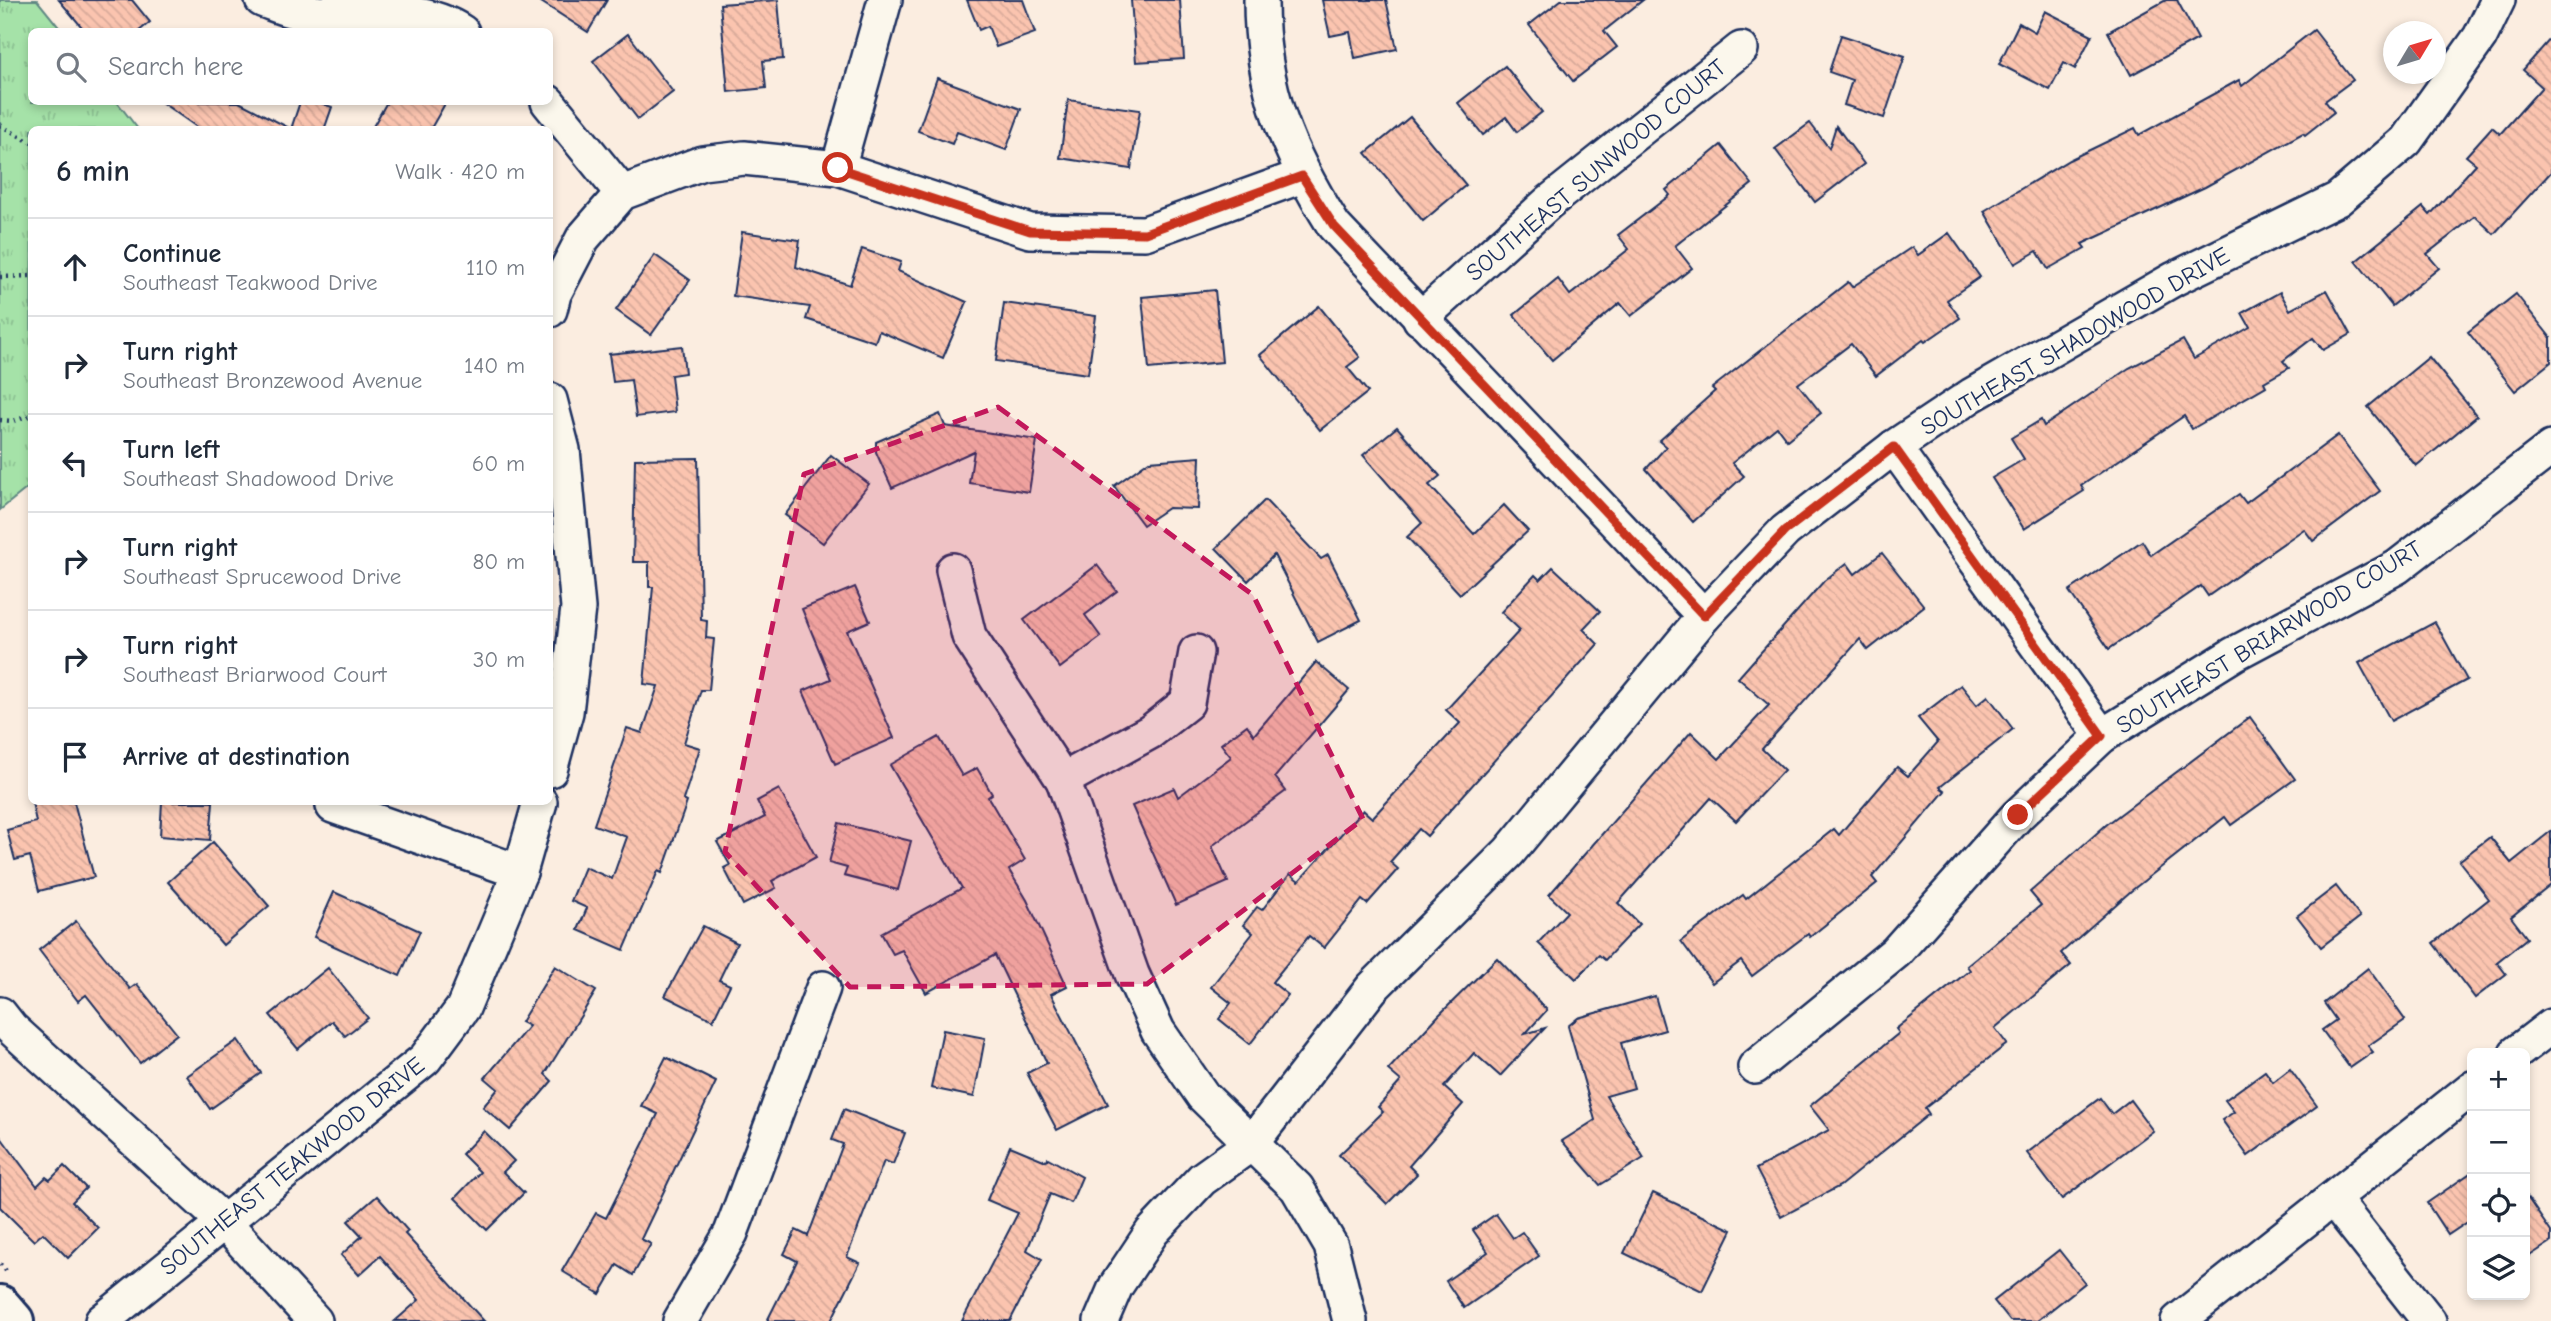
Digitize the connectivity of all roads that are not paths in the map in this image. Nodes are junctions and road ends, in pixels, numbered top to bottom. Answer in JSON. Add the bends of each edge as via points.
{"nodes":[{"id":1,"x":262,"y":0,"type":"edge"},
{"id":2,"x":885,"y":0,"type":"edge"},
{"id":3,"x":1261,"y":0,"type":"edge"},
{"id":4,"x":2498,"y":0,"type":"edge"},
{"id":5,"x":457,"y":28,"type":"edge"},
{"id":6,"x":1741,"y":49,"type":"dead end"},
{"id":7,"x":550,"y":105,"type":"edge"},
{"id":8,"x":838,"y":168,"type":"junction"},
{"id":9,"x":1302,"y":176,"type":"junction"},
{"id":10,"x":622,"y":193,"type":"junction"},
{"id":11,"x":553,"y":298,"type":"edge"},
{"id":12,"x":1420,"y":319,"type":"junction"},
{"id":13,"x":553,"y":412,"type":"edge"},
{"id":14,"x":1894,"y":447,"type":"junction"},
{"id":15,"x":2551,"y":448,"type":"edge"},
{"id":16,"x":953,"y":570,"type":"dead end"},
{"id":17,"x":1704,"y":616,"type":"junction"},
{"id":18,"x":1196,"y":652,"type":"dead end"},
{"id":19,"x":2102,"y":736,"type":"junction"},
{"id":20,"x":553,"y":760,"type":"edge"},
{"id":21,"x":1063,"y":780,"type":"junction"},
{"id":22,"x":539,"y":805,"type":"edge"},
{"id":23,"x":333,"y":806,"type":"dead end"},
{"id":24,"x":520,"y":872,"type":"junction"},
{"id":25,"x":823,"y":988,"type":"dead end"},
{"id":26,"x":0,"y":1014,"type":"edge"},
{"id":27,"x":2551,"y":1026,"type":"edge"},
{"id":28,"x":2522,"y":1048,"type":"edge"},
{"id":29,"x":1755,"y":1067,"type":"dead end"},
{"id":30,"x":2467,"y":1092,"type":"edge"},
{"id":31,"x":1251,"y":1143,"type":"junction"},
{"id":32,"x":2333,"y":1199,"type":"junction"},
{"id":33,"x":223,"y":1221,"type":"junction"},
{"id":34,"x":0,"y":1305,"type":"edge"},
{"id":35,"x":14,"y":1321,"type":"edge"},
{"id":36,"x":102,"y":1321,"type":"edge"},
{"id":37,"x":315,"y":1321,"type":"edge"},
{"id":38,"x":680,"y":1321,"type":"edge"},
{"id":39,"x":1101,"y":1321,"type":"edge"},
{"id":40,"x":1350,"y":1321,"type":"edge"},
{"id":41,"x":2178,"y":1321,"type":"edge"},
{"id":42,"x":2429,"y":1321,"type":"edge"}],
"edges":[{"from":1,"to":5,"type":"street","via":[[297,12],[400,11],[449,22]]},
{"from":2,"to":8,"type":"street"},
{"from":3,"to":9,"type":"street","via":[[1261,33],[1274,109]]},
{"from":4,"to":14,"type":"street","name":"SOUTHEAST SHADOWOOD DRIVE","via":[[2480,37],[2406,141],[2338,199],[2174,279],[1972,395]]},
{"from":6,"to":12,"type":"street","name":"SOUTHEAST SUNWOOD COURT","via":[[1548,203]]},
{"from":7,"to":10,"type":"street"},
{"from":8,"to":9,"type":"street","via":[[1030,231],[1145,233]]},
{"from":8,"to":10,"type":"street","via":[[744,158],[702,163]]},
{"from":9,"to":12,"type":"street","via":[[1334,226]]},
{"from":10,"to":11,"type":"street","via":[[583,238]]},
{"from":12,"to":17,"type":"street"},
{"from":13,"to":20,"type":"street","via":[[563,450],[578,608],[566,712]]},
{"from":14,"to":17,"type":"street","name":"SOUTHEAST SHADOWOOD DRIVE","via":[[1785,531]]},
{"from":14,"to":19,"type":"street"},
{"from":15,"to":19,"type":"street","name":"SOUTHEAST BRIARWOOD COURT","via":[[2397,567],[2234,654]]},
{"from":16,"to":21,"type":"street","via":[[969,636]]},
{"from":17,"to":31,"type":"street","name":"SOUTHEAST SHADOWOOD DRIVE","via":[[1510,852],[1372,988]]},
{"from":18,"to":21,"type":"street","via":[[1187,703],[1150,732]]},
{"from":19,"to":29,"type":"street","name":"SOUTHEAST BRIARWOOD COURT","via":[[2018,815],[1896,952]]},
{"from":21,"to":31,"type":"street","via":[[1132,974],[1158,1031],[1203,1096]]},
{"from":22,"to":24,"type":"street","name":"SOUTHEAST TEAKWOOD DRIVE"},
{"from":23,"to":24,"type":"street"},
{"from":24,"to":33,"type":"street","name":"SOUTHEAST TEAKWOOD DRIVE","via":[[463,1009],[425,1059]]},
{"from":25,"to":38,"type":"street","via":[[732,1233]]},
{"from":26,"to":33,"type":"street"},
{"from":27,"to":28,"type":"street"},
{"from":30,"to":32,"type":"street"},
{"from":31,"to":39,"type":"street","name":"SOUTHEAST SHADOWOOD DRIVE","via":[[1202,1179],[1152,1232],[1116,1286]]},
{"from":31,"to":40,"type":"street","via":[[1297,1188],[1331,1246]]},
{"from":32,"to":41,"type":"street"},
{"from":32,"to":42,"type":"street"},
{"from":33,"to":36,"type":"street","name":"SOUTHEAST TEAKWOOD DRIVE"},
{"from":33,"to":37,"type":"street"},
{"from":34,"to":35,"type":"main road"}]}
